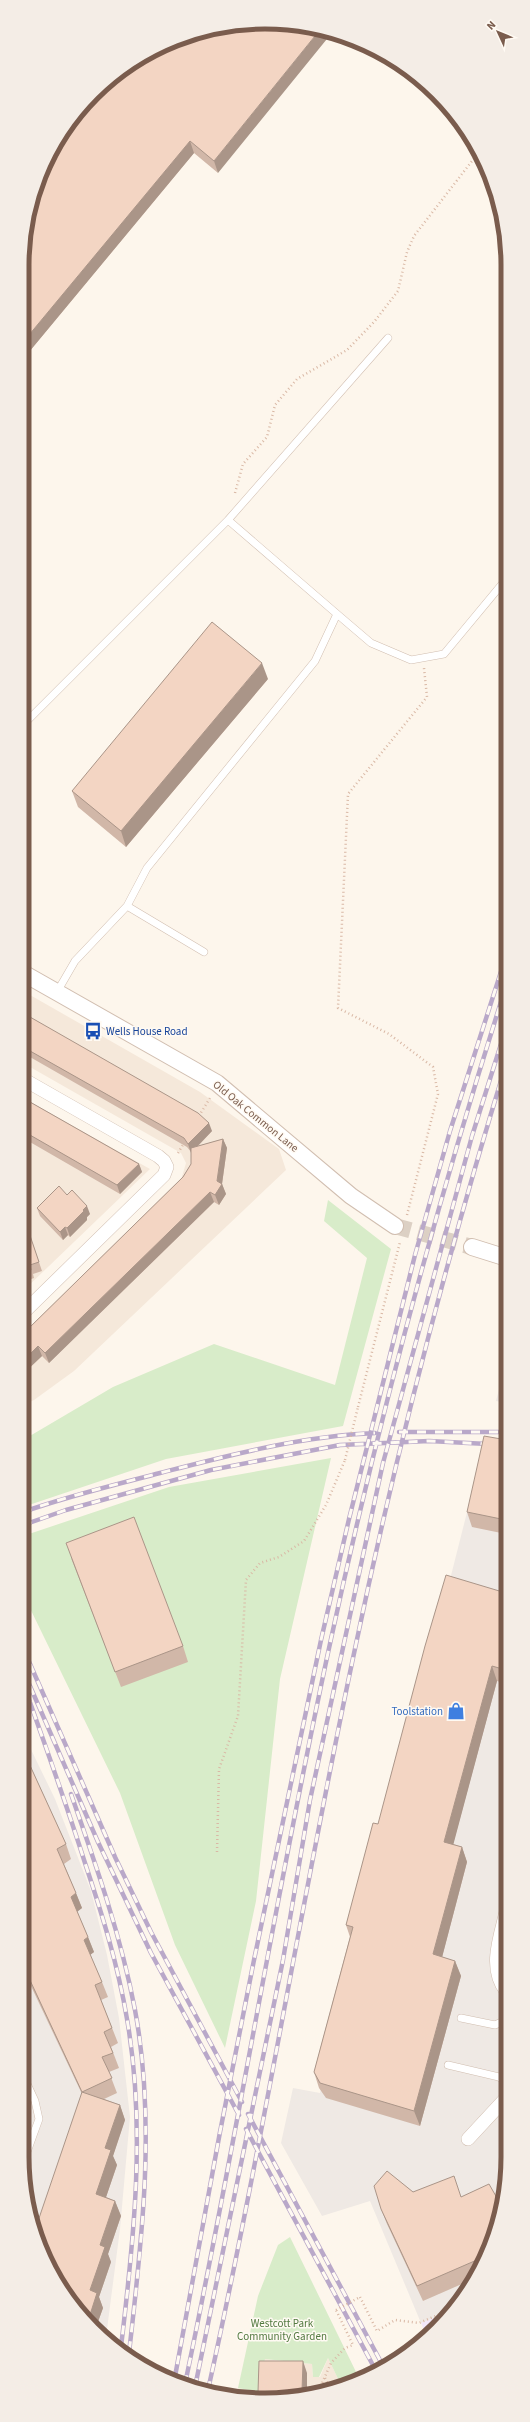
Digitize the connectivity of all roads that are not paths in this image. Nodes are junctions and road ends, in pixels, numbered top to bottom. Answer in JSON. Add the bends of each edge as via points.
{"nodes":[{"id":1,"x":388,"y":338,"type":"dead end"},
{"id":2,"x":228,"y":520,"type":"junction"},
{"id":3,"x":501,"y":585,"type":"edge"},
{"id":4,"x":337,"y":614,"type":"junction"},
{"id":5,"x":29,"y":719,"type":"edge"},
{"id":6,"x":128,"y":906,"type":"junction"},
{"id":7,"x":204,"y":952,"type":"dead end"},
{"id":8,"x":29,"y":976,"type":"edge"},
{"id":9,"x":57,"y":992,"type":"junction"},
{"id":10,"x":29,"y":1082,"type":"edge"},
{"id":11,"x":401,"y":1227,"type":"tunnel mouth"},
{"id":12,"x":472,"y":1247,"type":"tunnel mouth"},
{"id":13,"x":501,"y":1256,"type":"edge"},
{"id":14,"x":29,"y":1307,"type":"edge"},
{"id":15,"x":501,"y":1931,"type":"edge"},
{"id":16,"x":501,"y":1978,"type":"edge"},
{"id":17,"x":461,"y":2018,"type":"dead end"},
{"id":18,"x":501,"y":2022,"type":"edge"},
{"id":19,"x":448,"y":2065,"type":"dead end"},
{"id":20,"x":501,"y":2079,"type":"edge"},
{"id":21,"x":29,"y":2088,"type":"edge"},
{"id":22,"x":501,"y":2103,"type":"edge"},
{"id":23,"x":468,"y":2139,"type":"dead end"},
{"id":24,"x":31,"y":2141,"type":"joint"},
{"id":25,"x":29,"y":2146,"type":"edge"}],
"edges":[{"from":1,"to":2,"type":"lane"},
{"from":2,"to":4,"type":"lane"},
{"from":2,"to":5,"type":"lane"},
{"from":3,"to":4,"type":"lane","via":[[444,654],[422,658],[410,660],[371,644]]},
{"from":4,"to":6,"type":"lane","via":[[315,661],[147,868]]},
{"from":6,"to":7,"type":"lane"},
{"from":6,"to":9,"type":"lane","via":[[74,962]]},
{"from":8,"to":9,"type":"street","name":"Old Oak Common Lane"},
{"from":9,"to":11,"type":"street","name":"Old Oak Common Lane","via":[[217,1082],[351,1196]]},
{"from":10,"to":14,"type":"street","via":[[158,1156],[167,1167],[164,1175]]},
{"from":12,"to":13,"type":"street"},
{"from":15,"to":16,"type":"street","via":[[497,1946],[497,1968]]},
{"from":17,"to":18,"type":"lane","via":[[495,2025]]},
{"from":19,"to":20,"type":"lane"},
{"from":21,"to":24,"type":"lane","via":[[39,2119]]},
{"from":22,"to":23,"type":"street"},
{"from":24,"to":25,"type":"lane"}]}
